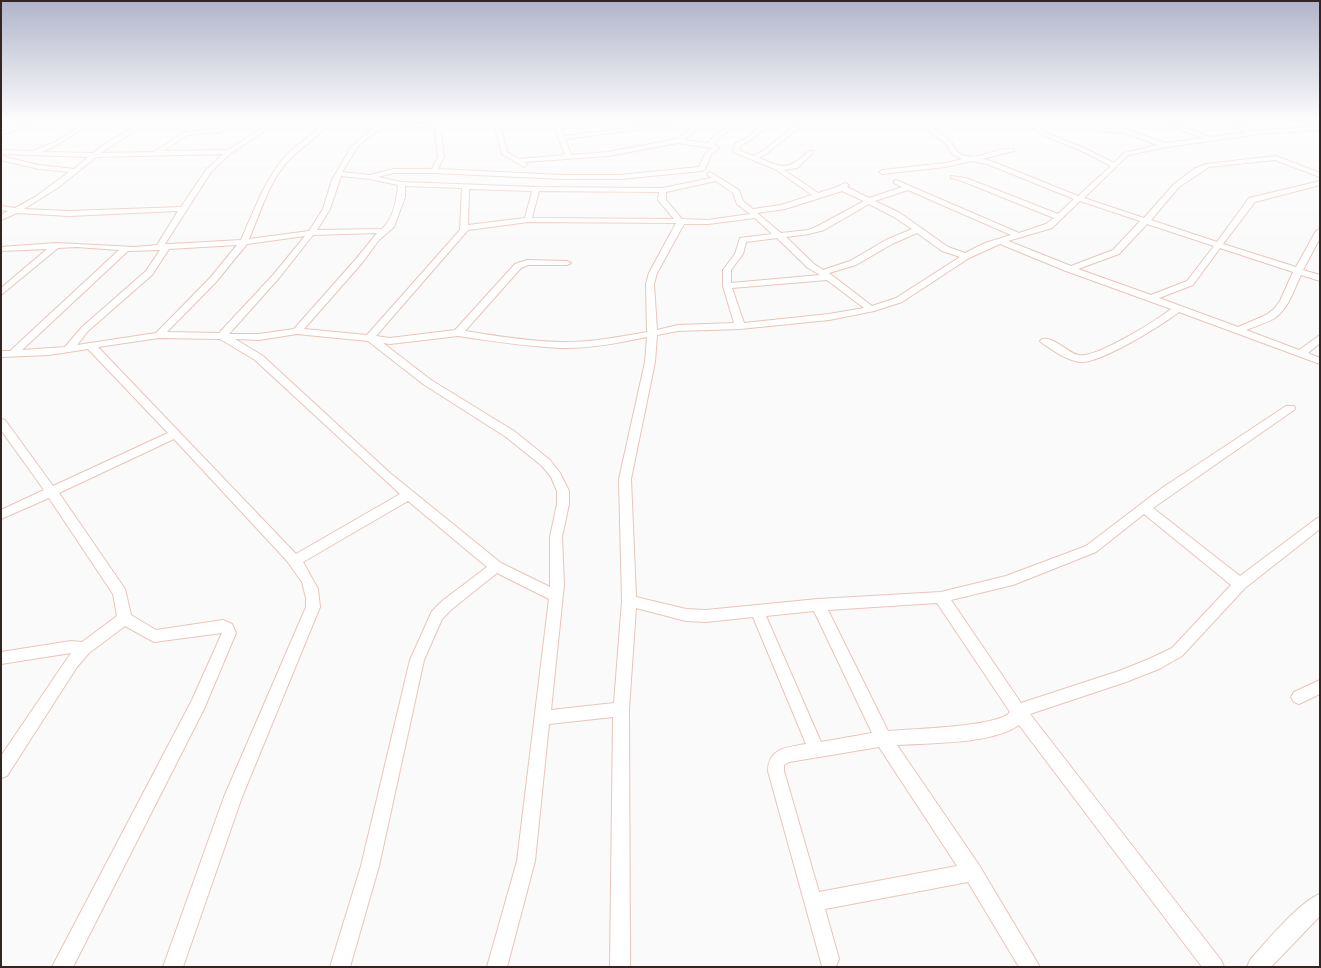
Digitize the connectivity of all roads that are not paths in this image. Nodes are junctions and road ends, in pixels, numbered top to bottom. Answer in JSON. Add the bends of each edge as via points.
{"nodes":[{"id":1,"x":37,"y":166,"type":"edge"},
{"id":2,"x":82,"y":166,"type":"edge"},
{"id":3,"x":214,"y":166,"type":"edge"},
{"id":4,"x":281,"y":166,"type":"edge"},
{"id":5,"x":343,"y":166,"type":"edge"},
{"id":6,"x":436,"y":166,"type":"edge"},
{"id":7,"x":524,"y":166,"type":"edge"},
{"id":8,"x":703,"y":166,"type":"edge"},
{"id":9,"x":773,"y":166,"type":"edge"},
{"id":10,"x":797,"y":166,"type":"edge"},
{"id":11,"x":935,"y":166,"type":"edge"},
{"id":12,"x":999,"y":166,"type":"edge"},
{"id":13,"x":1115,"y":166,"type":"edge"},
{"id":14,"x":1205,"y":166,"type":"edge"},
{"id":15,"x":1297,"y":166,"type":"edge"},
{"id":16,"x":777,"y":168,"type":"junction"},
{"id":17,"x":702,"y":169,"type":"junction"},
{"id":18,"x":76,"y":171,"type":"junction"},
{"id":19,"x":434,"y":171,"type":"junction"},
{"id":20,"x":882,"y":172,"type":"dead end"},
{"id":21,"x":339,"y":174,"type":"junction"},
{"id":22,"x":525,"y":175,"type":"junction"},
{"id":23,"x":1320,"y":175,"type":"edge"},
{"id":24,"x":370,"y":177,"type":"junction"},
{"id":25,"x":952,"y":177,"type":"dead end"},
{"id":26,"x":717,"y":179,"type":"junction"},
{"id":27,"x":896,"y":182,"type":"dead end"},
{"id":28,"x":1320,"y":183,"type":"edge"},
{"id":29,"x":402,"y":184,"type":"junction"},
{"id":30,"x":466,"y":186,"type":"junction"},
{"id":31,"x":906,"y":188,"type":"junction"},
{"id":32,"x":536,"y":189,"type":"junction"},
{"id":33,"x":663,"y":190,"type":"junction"},
{"id":34,"x":816,"y":195,"type":"junction"},
{"id":35,"x":1080,"y":199,"type":"junction"},
{"id":36,"x":869,"y":201,"type":"junction"},
{"id":37,"x":1,"y":208,"type":"edge"},
{"id":38,"x":185,"y":209,"type":"junction"},
{"id":39,"x":15,"y":211,"type":"junction"},
{"id":40,"x":754,"y":214,"type":"junction"},
{"id":41,"x":1058,"y":217,"type":"junction"},
{"id":42,"x":1,"y":218,"type":"edge"},
{"id":43,"x":528,"y":220,"type":"junction"},
{"id":44,"x":1145,"y":220,"type":"junction"},
{"id":45,"x":681,"y":222,"type":"junction"},
{"id":46,"x":465,"y":228,"type":"junction"},
{"id":47,"x":917,"y":230,"type":"junction"},
{"id":48,"x":1320,"y":231,"type":"edge"},
{"id":49,"x":382,"y":232,"type":"junction"},
{"id":50,"x":310,"y":234,"type":"junction"},
{"id":51,"x":780,"y":236,"type":"junction"},
{"id":52,"x":1020,"y":236,"type":"junction"},
{"id":53,"x":1000,"y":241,"type":"junction"},
{"id":54,"x":244,"y":242,"type":"junction"},
{"id":55,"x":1218,"y":244,"type":"junction"},
{"id":56,"x":57,"y":245,"type":"junction"},
{"id":57,"x":164,"y":246,"type":"junction"},
{"id":58,"x":1,"y":249,"type":"edge"},
{"id":59,"x":125,"y":249,"type":"junction"},
{"id":60,"x":966,"y":256,"type":"junction"},
{"id":61,"x":567,"y":263,"type":"dead end"},
{"id":62,"x":1069,"y":269,"type":"junction"},
{"id":63,"x":1298,"y":271,"type":"junction"},
{"id":64,"x":821,"y":273,"type":"junction"},
{"id":65,"x":829,"y":277,"type":"junction"},
{"id":66,"x":1320,"y":278,"type":"edge"},
{"id":67,"x":727,"y":286,"type":"junction"},
{"id":68,"x":1,"y":292,"type":"edge"},
{"id":69,"x":1151,"y":298,"type":"junction"},
{"id":70,"x":1178,"y":308,"type":"junction"},
{"id":71,"x":871,"y":310,"type":"junction"},
{"id":72,"x":740,"y":326,"type":"junction"},
{"id":73,"x":1238,"y":331,"type":"junction"},
{"id":74,"x":297,"y":332,"type":"junction"},
{"id":75,"x":458,"y":333,"type":"junction"},
{"id":76,"x":652,"y":333,"type":"junction"},
{"id":77,"x":159,"y":335,"type":"junction"},
{"id":78,"x":222,"y":336,"type":"junction"},
{"id":79,"x":370,"y":338,"type":"junction"},
{"id":80,"x":1320,"y":338,"type":"edge"},
{"id":81,"x":1045,"y":341,"type":"dead end"},
{"id":82,"x":91,"y":346,"type":"junction"},
{"id":83,"x":68,"y":349,"type":"junction"},
{"id":84,"x":1,"y":354,"type":"edge"},
{"id":85,"x":12,"y":354,"type":"junction"},
{"id":86,"x":1301,"y":354,"type":"junction"},
{"id":87,"x":1320,"y":361,"type":"edge"},
{"id":88,"x":1290,"y":408,"type":"dead end"},
{"id":89,"x":1,"y":422,"type":"edge"},
{"id":90,"x":176,"y":434,"type":"junction"},
{"id":91,"x":52,"y":493,"type":"junction"},
{"id":92,"x":409,"y":495,"type":"junction"},
{"id":93,"x":1145,"y":508,"type":"junction"},
{"id":94,"x":1,"y":515,"type":"edge"},
{"id":95,"x":1320,"y":522,"type":"edge"},
{"id":96,"x":294,"y":561,"type":"junction"},
{"id":97,"x":496,"y":566,"type":"junction"},
{"id":98,"x":1240,"y":584,"type":"junction"},
{"id":99,"x":556,"y":596,"type":"junction"},
{"id":100,"x":941,"y":597,"type":"junction"},
{"id":101,"x":628,"y":601,"type":"junction"},
{"id":102,"x":818,"y":605,"type":"junction"},
{"id":103,"x":757,"y":611,"type":"junction"},
{"id":104,"x":125,"y":618,"type":"junction"},
{"id":105,"x":84,"y":649,"type":"junction"},
{"id":106,"x":1,"y":658,"type":"edge"},
{"id":107,"x":1320,"y":687,"type":"edge"},
{"id":108,"x":1299,"y":697,"type":"dead end"},
{"id":109,"x":621,"y":709,"type":"junction"},
{"id":110,"x":1018,"y":711,"type":"junction"},
{"id":111,"x":542,"y":718,"type":"junction"},
{"id":112,"x":883,"y":739,"type":"junction"},
{"id":113,"x":817,"y":751,"type":"junction"},
{"id":114,"x":1,"y":770,"type":"edge"},
{"id":115,"x":972,"y":872,"type":"junction"},
{"id":116,"x":814,"y":902,"type":"junction"},
{"id":117,"x":1320,"y":903,"type":"edge"},
{"id":118,"x":829,"y":959,"type":"dead end"},
{"id":119,"x":62,"y":967,"type":"edge"},
{"id":120,"x":173,"y":967,"type":"edge"},
{"id":121,"x":340,"y":967,"type":"edge"},
{"id":122,"x":497,"y":967,"type":"edge"},
{"id":123,"x":620,"y":967,"type":"edge"},
{"id":124,"x":1030,"y":967,"type":"edge"},
{"id":125,"x":1214,"y":967,"type":"edge"},
{"id":126,"x":1257,"y":967,"type":"edge"}],
"edges":[{"from":1,"to":18,"type":"street"},
{"from":2,"to":18,"type":"street"},
{"from":3,"to":38,"type":"street","via":[[203,177]]},
{"from":4,"to":54,"type":"street","via":[[267,190]]},
{"from":5,"to":21,"type":"street"},
{"from":6,"to":19,"type":"street"},
{"from":7,"to":22,"type":"street"},
{"from":8,"to":17,"type":"street"},
{"from":9,"to":16,"type":"street"},
{"from":10,"to":16,"type":"street"},
{"from":11,"to":20,"type":"street"},
{"from":12,"to":35,"type":"street"},
{"from":13,"to":35,"type":"street"},
{"from":14,"to":44,"type":"street","via":[[1197,169],[1170,191]]},
{"from":15,"to":23,"type":"street"},
{"from":16,"to":34,"type":"street"},
{"from":17,"to":22,"type":"street","via":[[639,176]]},
{"from":17,"to":26,"type":"street"},
{"from":18,"to":39,"type":"street","via":[[38,199]]},
{"from":19,"to":22,"type":"street"},
{"from":19,"to":24,"type":"street","via":[[393,171]]},
{"from":21,"to":24,"type":"street"},
{"from":21,"to":50,"type":"street","via":[[331,191],[328,206]]},
{"from":24,"to":29,"type":"street"},
{"from":25,"to":41,"type":"street","via":[[964,179]]},
{"from":26,"to":33,"type":"street"},
{"from":26,"to":40,"type":"street","via":[[736,192],[739,200]]},
{"from":27,"to":31,"type":"street"},
{"from":28,"to":55,"type":"street","via":[[1252,200]]},
{"from":29,"to":30,"type":"street"},
{"from":29,"to":49,"type":"street","via":[[401,197],[393,222]]},
{"from":30,"to":32,"type":"street"},
{"from":30,"to":46,"type":"street"},
{"from":31,"to":36,"type":"street"},
{"from":31,"to":52,"type":"street"},
{"from":32,"to":33,"type":"street"},
{"from":32,"to":43,"type":"street"},
{"from":33,"to":45,"type":"street","via":[[662,200]]},
{"from":34,"to":36,"type":"street","via":[[844,186]]},
{"from":34,"to":40,"type":"street"},
{"from":35,"to":41,"type":"street"},
{"from":35,"to":44,"type":"street"},
{"from":36,"to":47,"type":"street","via":[[897,215]]},
{"from":36,"to":51,"type":"street","via":[[821,228]]},
{"from":37,"to":39,"type":"street"},
{"from":38,"to":39,"type":"street","via":[[76,213]]},
{"from":38,"to":57,"type":"street"},
{"from":39,"to":42,"type":"street"},
{"from":40,"to":45,"type":"street","via":[[717,222]]},
{"from":40,"to":51,"type":"street"},
{"from":41,"to":52,"type":"street","via":[[1048,226]]},
{"from":43,"to":45,"type":"street"},
{"from":43,"to":46,"type":"street"},
{"from":44,"to":55,"type":"street"},
{"from":44,"to":62,"type":"street","via":[[1116,252]]},
{"from":45,"to":76,"type":"street","via":[[653,273],[650,284]]},
{"from":46,"to":79,"type":"street"},
{"from":47,"to":60,"type":"street","via":[[945,249]]},
{"from":47,"to":64,"type":"street","via":[[889,242],[854,263]]},
{"from":48,"to":63,"type":"street"},
{"from":49,"to":50,"type":"street"},
{"from":49,"to":74,"type":"street"},
{"from":50,"to":54,"type":"street"},
{"from":50,"to":78,"type":"street"},
{"from":51,"to":64,"type":"street"},
{"from":51,"to":67,"type":"street","via":[[746,239],[741,242],[739,254],[727,270]]},
{"from":52,"to":53,"type":"street"},
{"from":53,"to":60,"type":"street"},
{"from":53,"to":62,"type":"street"},
{"from":54,"to":57,"type":"street"},
{"from":54,"to":77,"type":"street","via":[[213,280]]},
{"from":55,"to":63,"type":"street"},
{"from":55,"to":69,"type":"street","via":[[1190,283]]},
{"from":56,"to":58,"type":"street"},
{"from":56,"to":59,"type":"street","via":[[103,245]]},
{"from":56,"to":68,"type":"street"},
{"from":57,"to":59,"type":"street"},
{"from":57,"to":83,"type":"street","via":[[149,272],[85,329]]},
{"from":59,"to":85,"type":"street"},
{"from":60,"to":71,"type":"street","via":[[907,296]]},
{"from":61,"to":75,"type":"street","via":[[522,263]]},
{"from":62,"to":69,"type":"street"},
{"from":63,"to":66,"type":"street"},
{"from":63,"to":73,"type":"street","via":[[1280,308],[1273,315],[1248,324]]},
{"from":64,"to":65,"type":"street"},
{"from":65,"to":67,"type":"street"},
{"from":65,"to":71,"type":"street"},
{"from":67,"to":72,"type":"street"},
{"from":69,"to":70,"type":"street"},
{"from":70,"to":73,"type":"street"},
{"from":70,"to":81,"type":"street","via":[[1167,317],[1088,359],[1071,356]]},
{"from":71,"to":72,"type":"street"},
{"from":72,"to":76,"type":"street","via":[[678,328]]},
{"from":73,"to":86,"type":"street"},
{"from":74,"to":78,"type":"street","via":[[259,337]]},
{"from":74,"to":79,"type":"street"},
{"from":75,"to":76,"type":"street","via":[[513,342],[560,345],[615,341]]},
{"from":75,"to":79,"type":"street","via":[[390,341]]},
{"from":76,"to":101,"type":"street","via":[[650,362],[626,479]]},
{"from":77,"to":78,"type":"street"},
{"from":77,"to":82,"type":"street"},
{"from":78,"to":92,"type":"street","via":[[259,358]]},
{"from":79,"to":99,"type":"street","via":[[427,382],[510,434],[546,464],[556,476],[564,491],[556,537]]},
{"from":80,"to":86,"type":"street"},
{"from":82,"to":83,"type":"street"},
{"from":82,"to":90,"type":"street"},
{"from":83,"to":85,"type":"street"},
{"from":84,"to":85,"type":"street"},
{"from":86,"to":87,"type":"street"},
{"from":88,"to":93,"type":"street"},
{"from":89,"to":91,"type":"street"},
{"from":90,"to":91,"type":"street"},
{"from":90,"to":96,"type":"street"},
{"from":91,"to":94,"type":"street"},
{"from":91,"to":104,"type":"street","via":[[120,593]]},
{"from":92,"to":96,"type":"street"},
{"from":92,"to":97,"type":"street"},
{"from":93,"to":98,"type":"street"},
{"from":93,"to":100,"type":"street","via":[[1092,548],[1008,581]]},
{"from":95,"to":98,"type":"street"},
{"from":96,"to":120,"type":"street","via":[[313,591],[313,608],[233,797]]},
{"from":97,"to":99,"type":"street"},
{"from":97,"to":121,"type":"street","via":[[436,615],[417,660],[370,866]]},
{"from":98,"to":110,"type":"street","via":[[1176,652],[1121,677]]},
{"from":99,"to":111,"type":"street"},
{"from":100,"to":102,"type":"street"},
{"from":100,"to":110,"type":"street"},
{"from":101,"to":103,"type":"street","via":[[686,615],[706,616]]},
{"from":101,"to":109,"type":"street"},
{"from":102,"to":103,"type":"street"},
{"from":102,"to":112,"type":"street"},
{"from":103,"to":113,"type":"street"},
{"from":104,"to":105,"type":"street"},
{"from":104,"to":119,"type":"street","via":[[154,636],[222,626],[227,628],[228,633],[198,704]]},
{"from":105,"to":106,"type":"street","via":[[71,647]]},
{"from":105,"to":114,"type":"street","via":[[72,662]]},
{"from":107,"to":108,"type":"street"},
{"from":109,"to":111,"type":"street"},
{"from":109,"to":123,"type":"street"},
{"from":110,"to":112,"type":"street","via":[[1008,724],[980,731]]},
{"from":110,"to":125,"type":"street"},
{"from":111,"to":122,"type":"street","via":[[526,861]]},
{"from":112,"to":113,"type":"street"},
{"from":112,"to":115,"type":"street"},
{"from":113,"to":116,"type":"street","via":[[786,755],[776,764]]},
{"from":115,"to":116,"type":"street"},
{"from":115,"to":124,"type":"street"},
{"from":116,"to":118,"type":"street"},
{"from":117,"to":126,"type":"street"}]}
